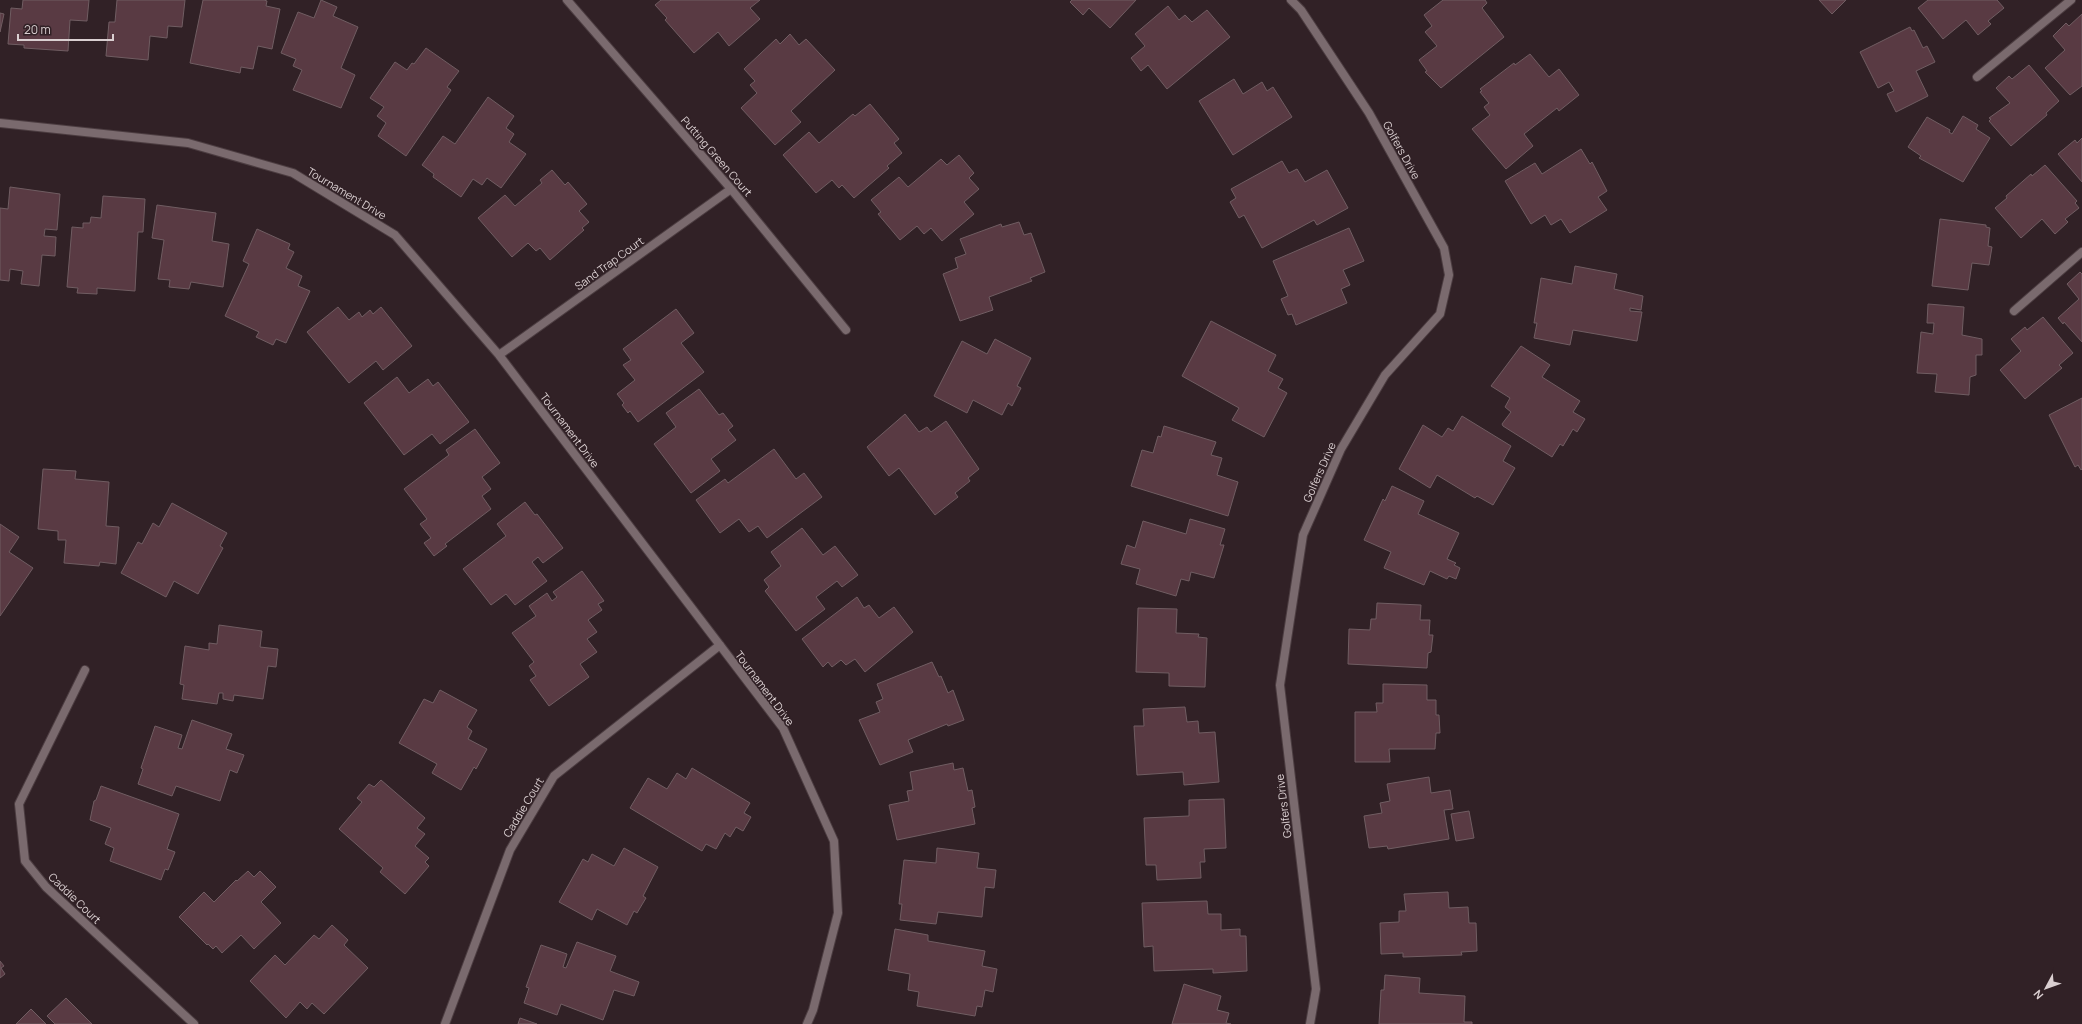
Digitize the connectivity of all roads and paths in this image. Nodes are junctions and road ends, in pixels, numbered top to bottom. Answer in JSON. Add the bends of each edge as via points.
{"nodes":[{"id":1,"x":567,"y":0,"type":"edge"},
{"id":2,"x":1291,"y":0,"type":"edge"},
{"id":3,"x":2071,"y":0,"type":"edge"},
{"id":4,"x":1977,"y":77,"type":"dead end"},
{"id":5,"x":0,"y":123,"type":"edge"},
{"id":6,"x":731,"y":189,"type":"junction"},
{"id":7,"x":2082,"y":252,"type":"edge"},
{"id":8,"x":2014,"y":311,"type":"dead end"},
{"id":9,"x":846,"y":330,"type":"dead end"},
{"id":10,"x":499,"y":355,"type":"junction"},
{"id":11,"x":720,"y":645,"type":"junction"},
{"id":12,"x":86,"y":670,"type":"dead end"},
{"id":13,"x":194,"y":1024,"type":"edge"},
{"id":14,"x":445,"y":1024,"type":"edge"},
{"id":15,"x":807,"y":1024,"type":"edge"},
{"id":16,"x":1310,"y":1024,"type":"edge"}],
"edges":[{"from":1,"to":6,"type":"street","name":"Putting Green Court"},
{"from":2,"to":16,"type":"street","name":"Golfers Drive","via":[[1301,10],[1369,113],[1444,248],[1449,275],[1440,314],[1385,375],[1340,450],[1303,535],[1280,685],[1316,989]]},
{"from":3,"to":4,"type":"street"},
{"from":5,"to":10,"type":"street","name":"Tournament Drive","via":[[188,143],[293,173],[395,236]]},
{"from":6,"to":9,"type":"street","name":"Putting Green Court"},
{"from":6,"to":10,"type":"street","name":"Sand Trap Court"},
{"from":7,"to":8,"type":"street"},
{"from":10,"to":11,"type":"street","name":"Tournament Drive"},
{"from":11,"to":14,"type":"street","name":"Caddie Court","via":[[554,776],[510,850]]},
{"from":11,"to":15,"type":"street","name":"Tournament Drive","via":[[784,728],[834,841],[838,913],[813,1010]]},
{"from":12,"to":13,"type":"street","name":"Caddie Court","via":[[18,804],[25,860],[46,887]]}]}
